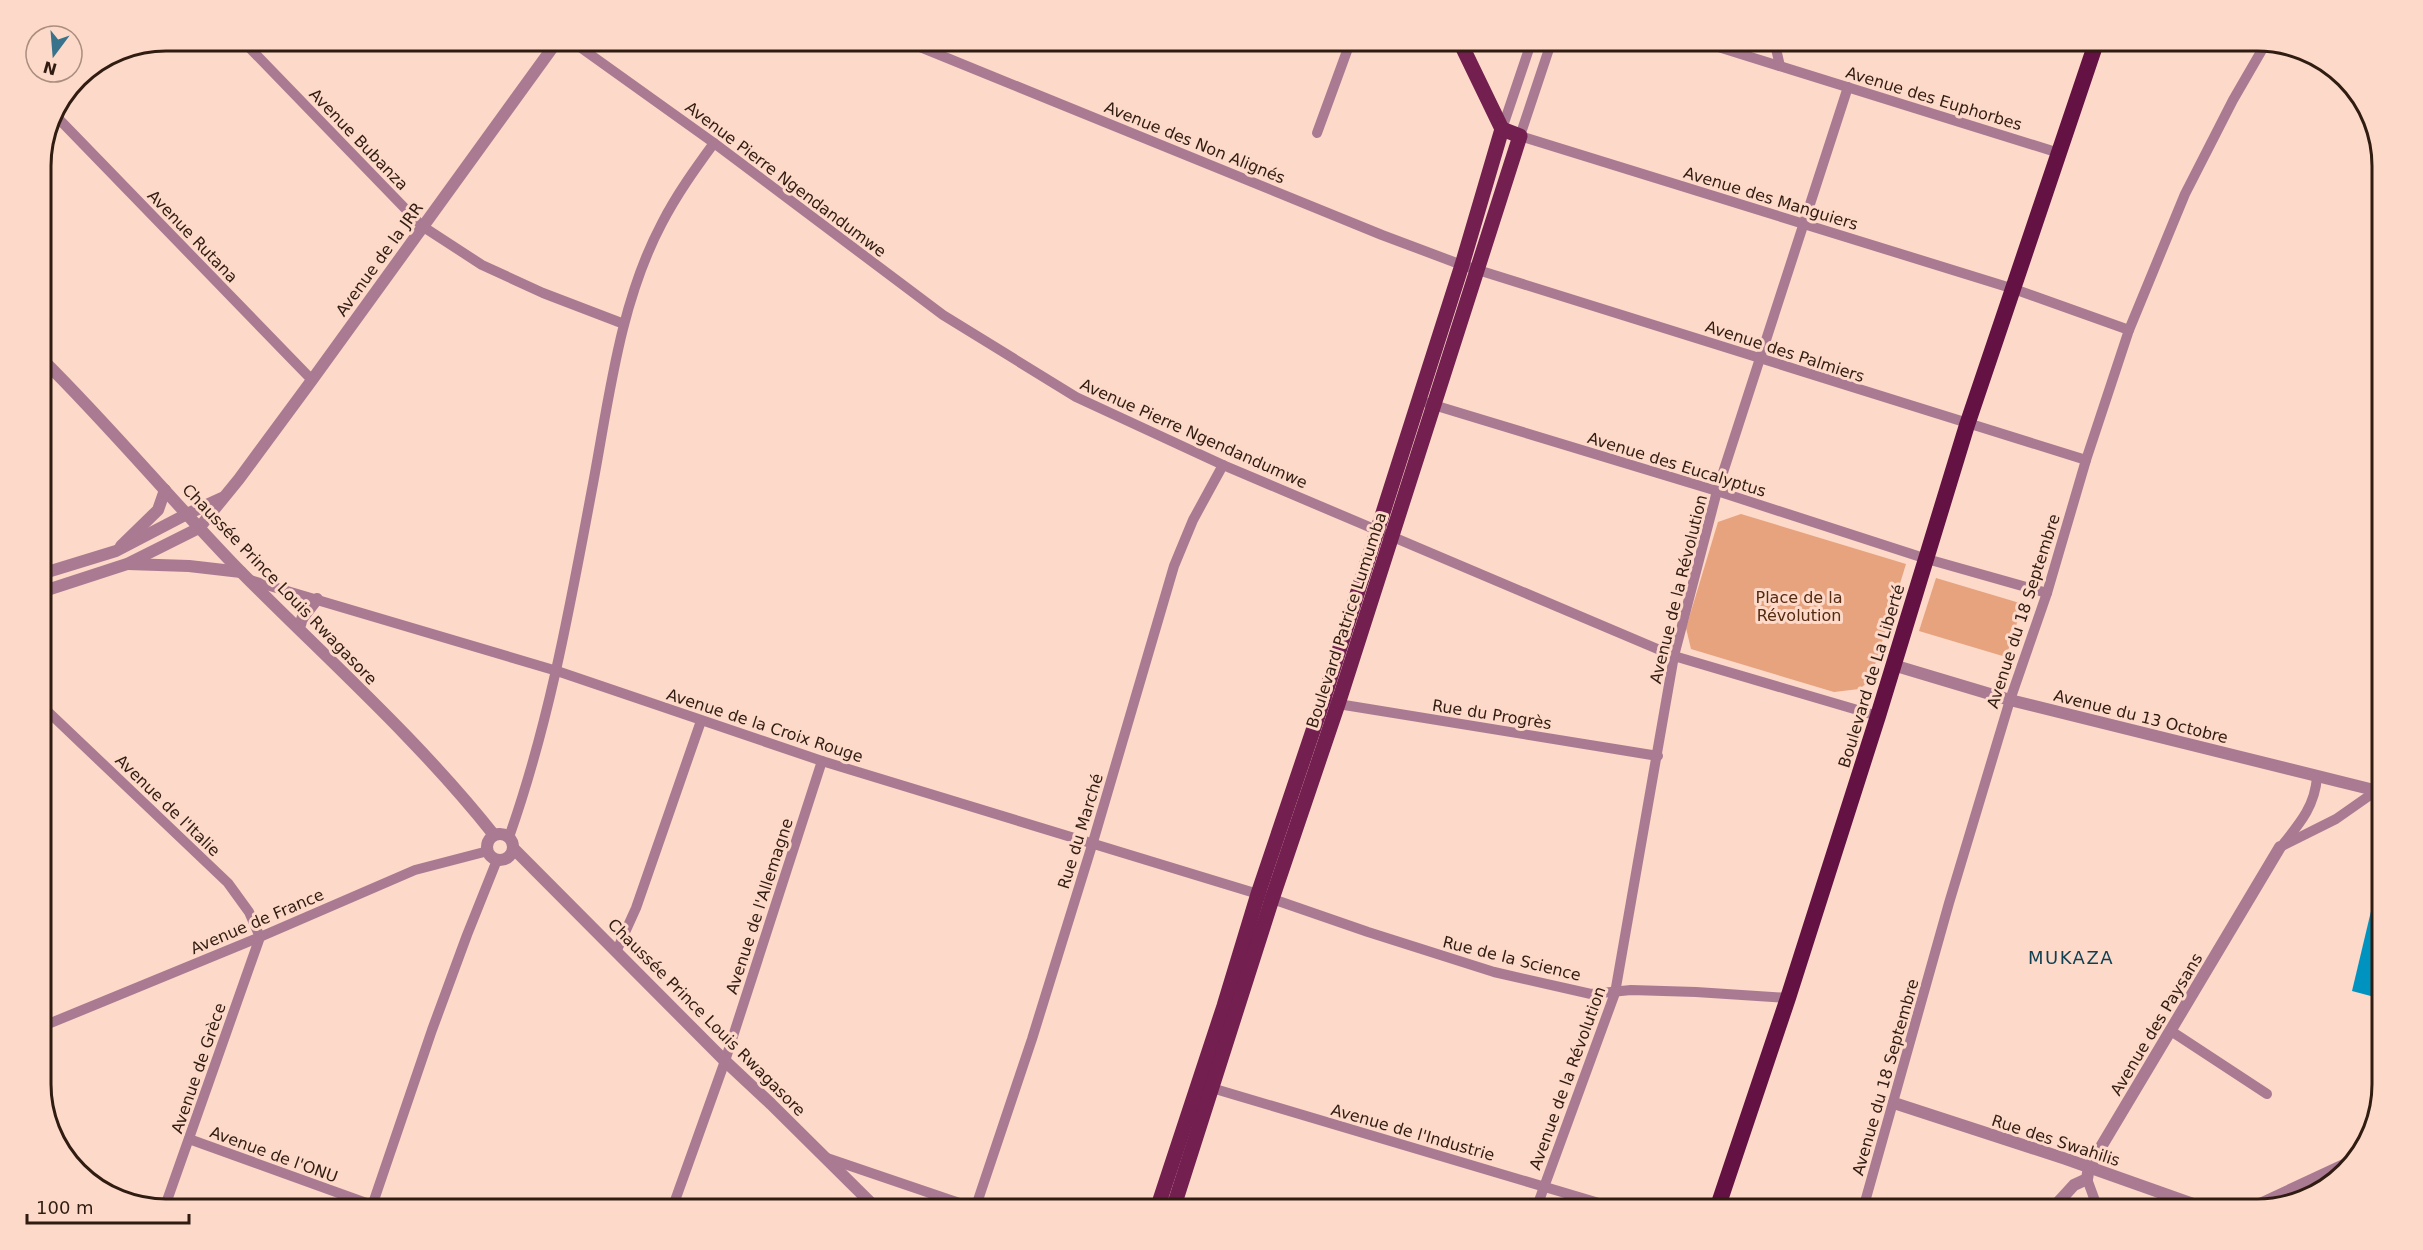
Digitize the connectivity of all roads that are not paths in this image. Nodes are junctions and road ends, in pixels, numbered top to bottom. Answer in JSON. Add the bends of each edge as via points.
{"nodes":[{"id":1,"x":253,"y":51,"type":"edge"},
{"id":2,"x":550,"y":51,"type":"edge"},
{"id":3,"x":585,"y":51,"type":"edge"},
{"id":4,"x":930,"y":51,"type":"edge"},
{"id":5,"x":1347,"y":51,"type":"edge"},
{"id":6,"x":1464,"y":51,"type":"edge"},
{"id":7,"x":1528,"y":51,"type":"edge"},
{"id":8,"x":1548,"y":51,"type":"edge"},
{"id":9,"x":1732,"y":51,"type":"edge"},
{"id":10,"x":1777,"y":51,"type":"edge"},
{"id":11,"x":2093,"y":51,"type":"edge"},
{"id":12,"x":2261,"y":51,"type":"edge"},
{"id":13,"x":1780,"y":66,"type":"junction"},
{"id":14,"x":1848,"y":87,"type":"junction"},
{"id":15,"x":61,"y":121,"type":"edge"},
{"id":16,"x":1502,"y":129,"type":"junction"},
{"id":17,"x":1317,"y":133,"type":"dead end"},
{"id":18,"x":1520,"y":136,"type":"junction"},
{"id":19,"x":714,"y":143,"type":"junction"},
{"id":20,"x":2059,"y":153,"type":"junction"},
{"id":21,"x":1803,"y":223,"type":"junction"},
{"id":22,"x":422,"y":226,"type":"junction"},
{"id":23,"x":1469,"y":267,"type":"junction"},
{"id":24,"x":2014,"y":289,"type":"junction"},
{"id":25,"x":624,"y":324,"type":"junction"},
{"id":26,"x":2129,"y":330,"type":"junction"},
{"id":27,"x":1760,"y":358,"type":"junction"},
{"id":28,"x":51,"y":368,"type":"edge"},
{"id":29,"x":312,"y":380,"type":"junction"},
{"id":30,"x":1419,"y":401,"type":"junction"},
{"id":31,"x":1434,"y":405,"type":"junction"},
{"id":32,"x":1968,"y":425,"type":"junction"},
{"id":33,"x":2086,"y":460,"type":"junction"},
{"id":34,"x":1223,"y":465,"type":"junction"},
{"id":35,"x":165,"y":490,"type":"junction"},
{"id":36,"x":1717,"y":491,"type":"junction"},
{"id":37,"x":226,"y":496,"type":"junction"},
{"id":38,"x":187,"y":513,"type":"junction"},
{"id":39,"x":200,"y":528,"type":"junction"},
{"id":40,"x":1376,"y":531,"type":"junction"},
{"id":41,"x":1392,"y":537,"type":"junction"},
{"id":42,"x":116,"y":552,"type":"junction"},
{"id":43,"x":1927,"y":559,"type":"junction"},
{"id":44,"x":127,"y":564,"type":"junction"},
{"id":45,"x":51,"y":571,"type":"edge"},
{"id":46,"x":246,"y":576,"type":"junction"},
{"id":47,"x":51,"y":589,"type":"edge"},
{"id":48,"x":2047,"y":593,"type":"junction"},
{"id":49,"x":316,"y":598,"type":"junction"},
{"id":50,"x":299,"y":627,"type":"junction"},
{"id":51,"x":1674,"y":656,"type":"junction"},
{"id":52,"x":1893,"y":665,"type":"junction"},
{"id":53,"x":557,"y":671,"type":"junction"},
{"id":54,"x":2010,"y":700,"type":"junction"},
{"id":55,"x":1323,"y":702,"type":"junction"},
{"id":56,"x":1338,"y":704,"type":"junction"},
{"id":57,"x":51,"y":715,"type":"edge"},
{"id":58,"x":1878,"y":716,"type":"junction"},
{"id":59,"x":701,"y":721,"type":"junction"},
{"id":60,"x":1658,"y":756,"type":"junction"},
{"id":61,"x":822,"y":761,"type":"junction"},
{"id":62,"x":2317,"y":777,"type":"junction"},
{"id":63,"x":2372,"y":789,"type":"edge"},
{"id":64,"x":2372,"y":796,"type":"edge"},
{"id":65,"x":494,"y":835,"type":"junction"},
{"id":66,"x":511,"y":842,"type":"junction"},
{"id":67,"x":1093,"y":842,"type":"junction"},
{"id":68,"x":2280,"y":848,"type":"junction"},
{"id":69,"x":492,"y":856,"type":"junction"},
{"id":70,"x":1265,"y":896,"type":"junction"},
{"id":71,"x":260,"y":937,"type":"junction"},
{"id":72,"x":617,"y":950,"type":"junction"},
{"id":73,"x":1614,"y":993,"type":"junction"},
{"id":74,"x":1788,"y":998,"type":"junction"},
{"id":75,"x":51,"y":1023,"type":"edge"},
{"id":76,"x":2171,"y":1031,"type":"junction"},
{"id":77,"x":725,"y":1061,"type":"junction"},
{"id":78,"x":1205,"y":1086,"type":"junction"},
{"id":79,"x":2267,"y":1094,"type":"dead end"},
{"id":80,"x":1894,"y":1103,"type":"junction"},
{"id":81,"x":189,"y":1139,"type":"junction"},
{"id":82,"x":826,"y":1158,"type":"junction"},
{"id":83,"x":2334,"y":1168,"type":"edge"},
{"id":84,"x":2088,"y":1173,"type":"junction"},
{"id":85,"x":1545,"y":1186,"type":"junction"},
{"id":86,"x":2270,"y":1198,"type":"edge"},
{"id":87,"x":168,"y":1199,"type":"edge"},
{"id":88,"x":352,"y":1199,"type":"edge"},
{"id":89,"x":379,"y":1199,"type":"edge"},
{"id":90,"x":676,"y":1199,"type":"edge"},
{"id":91,"x":867,"y":1199,"type":"edge"},
{"id":92,"x":947,"y":1199,"type":"edge"},
{"id":93,"x":979,"y":1199,"type":"edge"},
{"id":94,"x":1161,"y":1199,"type":"edge"},
{"id":95,"x":1176,"y":1199,"type":"edge"},
{"id":96,"x":1540,"y":1199,"type":"edge"},
{"id":97,"x":1587,"y":1199,"type":"edge"},
{"id":98,"x":1720,"y":1199,"type":"edge"},
{"id":99,"x":1866,"y":1199,"type":"edge"},
{"id":100,"x":2061,"y":1199,"type":"edge"},
{"id":101,"x":2095,"y":1199,"type":"edge"},
{"id":102,"x":2174,"y":1199,"type":"edge"}],
"edges":[{"from":1,"to":22,"type":"street","name":"Avenue Bubanza"},
{"from":2,"to":22,"type":"street","name":"Avenue de la JRR"},
{"from":3,"to":19,"type":"street","name":"Avenue Pierre Ngendandumwe"},
{"from":4,"to":23,"type":"street","name":"Avenue des Non Alignés"},
{"from":5,"to":17,"type":"street"},
{"from":6,"to":16,"type":"main road"},
{"from":7,"to":16,"type":"street","name":"Boulevard Patrice Lumumba"},
{"from":8,"to":18,"type":"street","name":"Boulevard Patrice Lumumba"},
{"from":9,"to":13,"type":"street","name":"Avenue des Euphorbes"},
{"from":10,"to":13,"type":"street"},
{"from":11,"to":20,"type":"highway"},
{"from":12,"to":26,"type":"street","name":"Avenue du 18 Septembre","via":[[2185,194]]},
{"from":13,"to":14,"type":"street","name":"Avenue des Euphorbes"},
{"from":14,"to":20,"type":"street","name":"Avenue des Euphorbes"},
{"from":14,"to":21,"type":"street","name":"Avenue de la Révolution"},
{"from":15,"to":29,"type":"street","name":"Avenue Rutana"},
{"from":16,"to":18,"type":"main road"},
{"from":16,"to":23,"type":"main road","name":"Boulevard Patrice Lumumba"},
{"from":18,"to":21,"type":"street","name":"Avenue des Manguiers"},
{"from":18,"to":23,"type":"main road","name":"Boulevard Patrice Lumumba"},
{"from":19,"to":25,"type":"street","via":[[685,181],[661,224]]},
{"from":19,"to":34,"type":"street","name":"Avenue Pierre Ngendandumwe","via":[[960,326],[1076,397]]},
{"from":20,"to":24,"type":"highway","name":"Boulevard de La Liberté"},
{"from":21,"to":24,"type":"street","name":"Avenue des Manguiers"},
{"from":21,"to":27,"type":"street","name":"Avenue de la Révolution"},
{"from":22,"to":25,"type":"street","name":"Avenue Bubanza","via":[[482,265]]},
{"from":22,"to":29,"type":"street","name":"Avenue de la JRR"},
{"from":23,"to":27,"type":"street","name":"Avenue des Palmiers"},
{"from":23,"to":30,"type":"main road","name":"Boulevard Patrice Lumumba"},
{"from":23,"to":31,"type":"main road","name":"Boulevard Patrice Lumumba"},
{"from":24,"to":26,"type":"street","name":"Avenue des Manguiers"},
{"from":24,"to":32,"type":"highway","name":"Boulevard de La Liberté"},
{"from":25,"to":53,"type":"street"},
{"from":26,"to":33,"type":"street","name":"Avenue du 18 Septembre"},
{"from":27,"to":32,"type":"street","name":"Avenue des Palmiers"},
{"from":27,"to":36,"type":"street","name":"Avenue de la Révolution"},
{"from":28,"to":35,"type":"street","name":"Chaussée Prince Louis Rwagasore"},
{"from":29,"to":37,"type":"street","name":"Avenue de la JRR"},
{"from":30,"to":31,"type":"street","name":"Avenue des Eucalyptus"},
{"from":30,"to":40,"type":"main road","name":"Boulevard Patrice Lumumba"},
{"from":31,"to":36,"type":"street","name":"Avenue des Eucalyptus"},
{"from":31,"to":41,"type":"main road","name":"Boulevard Patrice Lumumba"},
{"from":32,"to":33,"type":"street","name":"Avenue des Palmiers"},
{"from":32,"to":43,"type":"highway","name":"Boulevard de La Liberté"},
{"from":33,"to":48,"type":"street","name":"Avenue du 18 Septembre"},
{"from":34,"to":40,"type":"street","name":"Avenue Pierre Ngendandumwe"},
{"from":34,"to":67,"type":"street","name":"Rue du Marché","via":[[1174,566]]},
{"from":35,"to":38,"type":"street","name":"Chaussée Prince Louis Rwagasore"},
{"from":35,"to":42,"type":"street","via":[[158,510]]},
{"from":36,"to":43,"type":"street","name":"Avenue des Eucalyptus"},
{"from":36,"to":51,"type":"street","name":"Avenue de la Révolution"},
{"from":37,"to":38,"type":"street","name":"Avenue de la JRR"},
{"from":37,"to":39,"type":"street","name":"Avenue de la JRR"},
{"from":38,"to":39,"type":"street","name":"Chaussée Prince Louis Rwagasore"},
{"from":38,"to":42,"type":"street","name":"Avenue de la JRR"},
{"from":39,"to":44,"type":"street"},
{"from":39,"to":46,"type":"street","name":"Chaussée Prince Louis Rwagasore"},
{"from":40,"to":41,"type":"street","name":"Avenue Pierre Ngendandumwe"},
{"from":40,"to":55,"type":"main road","name":"Boulevard Patrice Lumumba"},
{"from":41,"to":51,"type":"street","name":"Avenue Pierre Ngendandumwe"},
{"from":41,"to":56,"type":"main road","name":"Boulevard Patrice Lumumba"},
{"from":42,"to":45,"type":"street","name":"Avenue de la JRR"},
{"from":43,"to":48,"type":"street","name":"Avenue des Eucalyptus"},
{"from":43,"to":52,"type":"highway","name":"Boulevard de La Liberté"},
{"from":44,"to":46,"type":"street","via":[[189,566]]},
{"from":44,"to":47,"type":"street"},
{"from":46,"to":49,"type":"street","name":"Avenue de la Croix Rouge"},
{"from":46,"to":50,"type":"street","name":"Chaussée Prince Louis Rwagasore"},
{"from":48,"to":54,"type":"street","name":"Avenue du 18 Septembre"},
{"from":49,"to":50,"type":"street"},
{"from":49,"to":53,"type":"street","name":"Avenue de la Croix Rouge"},
{"from":50,"to":65,"type":"street","name":"Chaussée Prince Louis Rwagasore"},
{"from":51,"to":58,"type":"street","name":"Avenue Pierre Ngendandumwe"},
{"from":51,"to":60,"type":"street","name":"Avenue de la Révolution"},
{"from":52,"to":54,"type":"street","name":"Avenue du 13 Octobre"},
{"from":52,"to":58,"type":"highway","name":"Boulevard de La Liberté"},
{"from":53,"to":59,"type":"street","name":"Avenue de la Croix Rouge"},
{"from":53,"to":66,"type":"street"},
{"from":54,"to":62,"type":"street","name":"Avenue du 13 Octobre"},
{"from":54,"to":80,"type":"street","name":"Avenue du 18 Septembre"},
{"from":55,"to":56,"type":"street","name":"Rue du Progrès"},
{"from":55,"to":70,"type":"main road","name":"Boulevard Patrice Lumumba"},
{"from":56,"to":60,"type":"street","name":"Rue du Progrès"},
{"from":56,"to":70,"type":"main road","name":"Boulevard Patrice Lumumba"},
{"from":57,"to":71,"type":"street","name":"Avenue de l'Italie","via":[[228,884],[249,912]]},
{"from":58,"to":74,"type":"highway","name":"Boulevard de La Liberté"},
{"from":59,"to":61,"type":"street","name":"Avenue de la Croix Rouge"},
{"from":59,"to":72,"type":"street","via":[[636,908]]},
{"from":60,"to":73,"type":"street","name":"Avenue de la Révolution"},
{"from":61,"to":67,"type":"street","name":"Avenue de la Croix Rouge"},
{"from":61,"to":77,"type":"street","name":"Avenue de l'Allemagne"},
{"from":62,"to":63,"type":"street","name":"Avenue du 13 Octobre"},
{"from":62,"to":68,"type":"street","name":"Avenue des Paysans","via":[[2316,792],[2306,816]]},
{"from":64,"to":68,"type":"street"},
{"from":65,"to":66,"type":"street","via":[[500,833]]},
{"from":65,"to":69,"type":"street","via":[[487,843]]},
{"from":66,"to":69,"type":"street","via":[[506,859]]},
{"from":66,"to":72,"type":"street","name":"Chaussée Prince Louis Rwagasore"},
{"from":67,"to":70,"type":"street","name":"Avenue de la Croix Rouge"},
{"from":67,"to":93,"type":"street","name":"Rue du Marché"},
{"from":68,"to":76,"type":"street","name":"Avenue des Paysans"},
{"from":69,"to":71,"type":"street","name":"Avenue de France","via":[[415,870]]},
{"from":69,"to":89,"type":"street"},
{"from":70,"to":73,"type":"street","name":"Rue de la Science","via":[[1494,972],[1591,994]]},
{"from":70,"to":78,"type":"main road","name":"Boulevard Patrice Lumumba"},
{"from":71,"to":75,"type":"street","name":"Avenue de France"},
{"from":71,"to":81,"type":"street","name":"Avenue de Grèce"},
{"from":72,"to":77,"type":"street","name":"Chaussée Prince Louis Rwagasore"},
{"from":73,"to":74,"type":"street","name":"Rue de la Science","via":[[1631,990]]},
{"from":73,"to":85,"type":"street","name":"Avenue de la Révolution"},
{"from":74,"to":98,"type":"highway","name":"Boulevard de La Liberté"},
{"from":76,"to":79,"type":"street"},
{"from":76,"to":84,"type":"street","name":"Avenue des Paysans"},
{"from":77,"to":82,"type":"street","name":"Chaussée Prince Louis Rwagasore"},
{"from":77,"to":90,"type":"street","name":"Avenue de l'Allemagne"},
{"from":78,"to":85,"type":"street","name":"Avenue de l'Industrie"},
{"from":78,"to":94,"type":"main road","name":"Boulevard Patrice Lumumba"},
{"from":78,"to":95,"type":"main road","name":"Boulevard Patrice Lumumba"},
{"from":80,"to":84,"type":"street","name":"Rue des Swahilis"},
{"from":80,"to":99,"type":"street","name":"Avenue du 18 Septembre"},
{"from":81,"to":87,"type":"street","name":"Avenue de Grèce"},
{"from":81,"to":88,"type":"street","name":"Avenue de l'ONU"},
{"from":82,"to":91,"type":"street","name":"Chaussée Prince Louis Rwagasore"},
{"from":82,"to":92,"type":"street"},
{"from":83,"to":86,"type":"street"},
{"from":84,"to":100,"type":"street","name":"Avenue des Paysans"},
{"from":84,"to":101,"type":"street"},
{"from":84,"to":102,"type":"street","name":"Rue des Swahilis"},
{"from":85,"to":96,"type":"street","name":"Avenue de la Révolution"},
{"from":85,"to":97,"type":"street","name":"Avenue de l'Industrie"}]}
